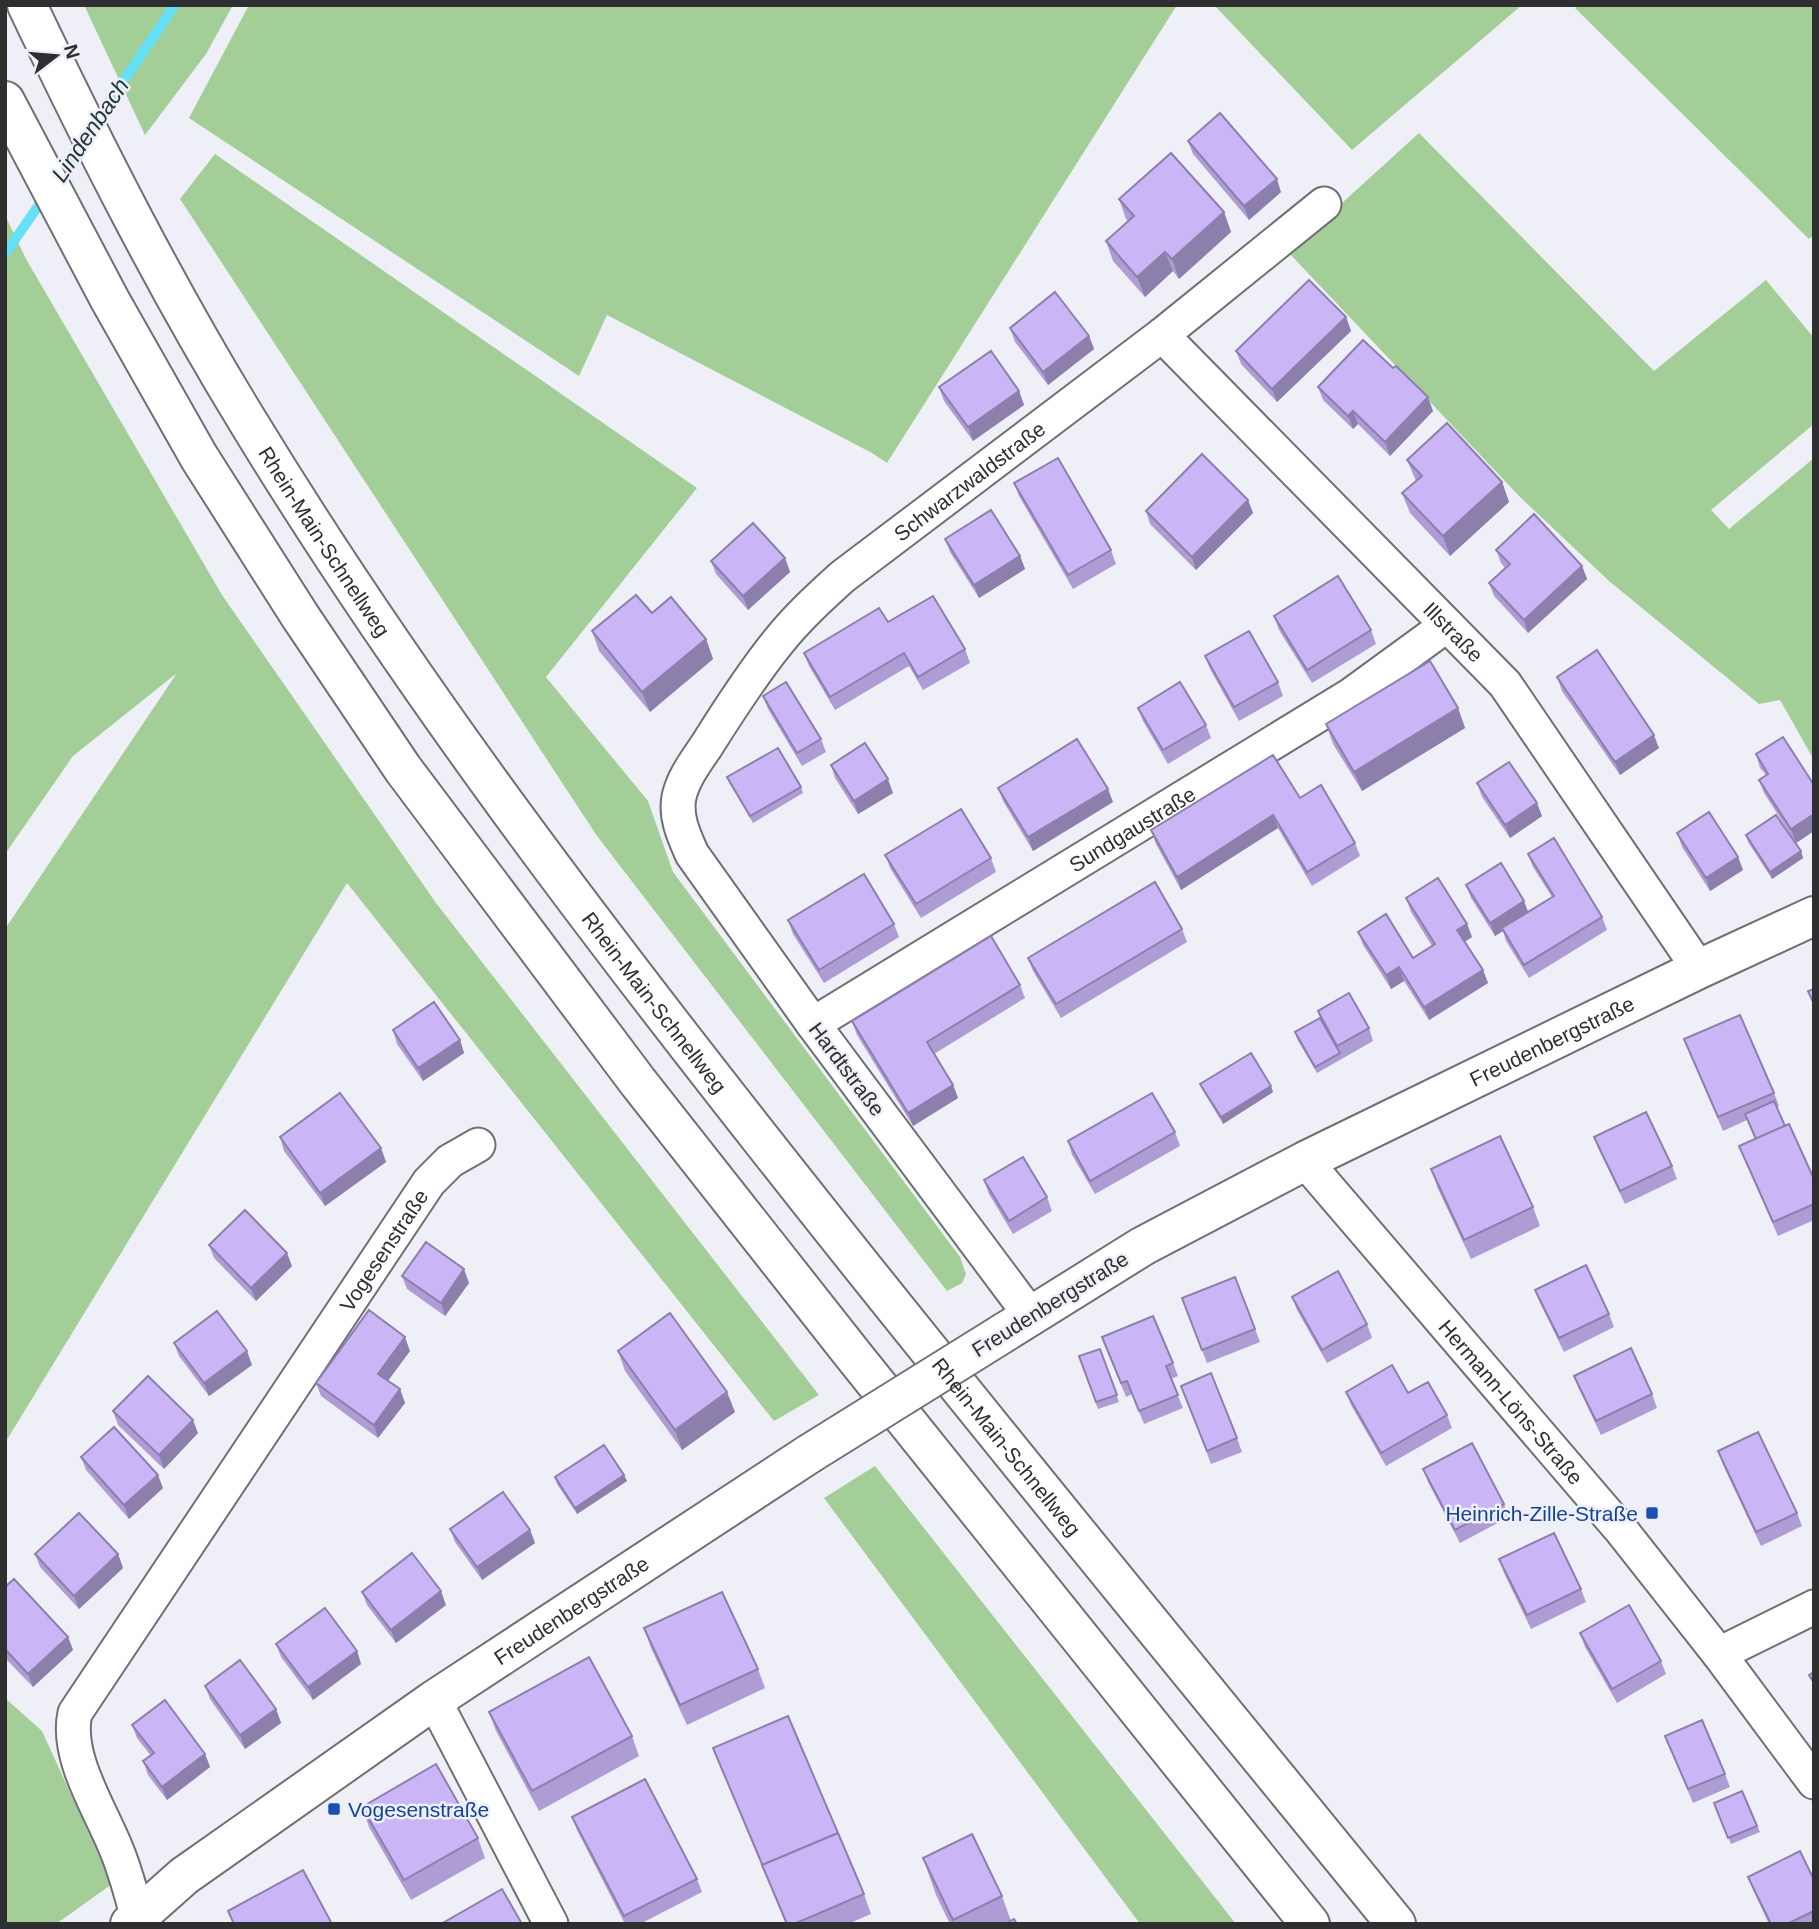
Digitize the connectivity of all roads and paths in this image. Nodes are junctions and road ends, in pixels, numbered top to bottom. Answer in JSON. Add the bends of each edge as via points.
{"nodes":[{"id":1,"x":27,"y":5,"type":"edge"},
{"id":2,"x":13,"y":117,"type":"edge"},
{"id":3,"x":1324,"y":204,"type":"dead end"},
{"id":4,"x":1162,"y":335,"type":"junction"},
{"id":5,"x":1447,"y":625,"type":"junction"},
{"id":6,"x":678,"y":813,"type":"joint"},
{"id":7,"x":1814,"y":916,"type":"edge"},
{"id":8,"x":1699,"y":969,"type":"junction"},
{"id":9,"x":813,"y":1024,"type":"junction"},
{"id":10,"x":478,"y":1145,"type":"dead end"},
{"id":11,"x":1305,"y":1161,"type":"junction"},
{"id":12,"x":1018,"y":1324,"type":"junction"},
{"id":13,"x":1814,"y":1607,"type":"edge"},
{"id":14,"x":1719,"y":1654,"type":"junction"},
{"id":15,"x":434,"y":1700,"type":"junction"},
{"id":16,"x":1814,"y":1782,"type":"edge"},
{"id":17,"x":136,"y":1922,"type":"edge"},
{"id":18,"x":551,"y":1924,"type":"edge"},
{"id":19,"x":1310,"y":1924,"type":"edge"},
{"id":20,"x":1396,"y":1924,"type":"edge"}],
"edges":[{"from":1,"to":20,"type":"main road","name":"Rhein-Main-Schnellweg","via":[[159,268],[249,424],[452,730],[687,1046]]},
{"from":2,"to":19,"type":"main road","via":[[199,457],[403,769],[638,1082]]},
{"from":3,"to":4,"type":"street","name":"Schwarzwaldstraße"},
{"from":4,"to":5,"type":"street","name":"Illstraße"},
{"from":4,"to":6,"type":"street","name":"Schwarzwaldstraße","via":[[842,576],[808,608],[778,642],[714,733],[679,796]]},
{"from":5,"to":8,"type":"street","name":"Illstraße","via":[[1505,684]]},
{"from":5,"to":9,"type":"street","name":"Sundgaustraße","via":[[1351,695]]},
{"from":6,"to":9,"type":"street","name":"Hardtstraße","via":[[692,854]]},
{"from":7,"to":8,"type":"main road","name":"Freudenbergstraße"},
{"from":8,"to":11,"type":"main road","name":"Freudenbergstraße"},
{"from":9,"to":12,"type":"street","name":"Hardtstraße"},
{"from":10,"to":17,"type":"street","name":"Vogesenstraße","via":[[450,1161],[429,1182],[75,1713],[72,1726],[78,1762],[120,1859]]},
{"from":11,"to":12,"type":"main road","name":"Freudenbergstraße","via":[[1143,1246]]},
{"from":11,"to":14,"type":"street","name":"Hermann-Löns-Straße","via":[[1613,1520]]},
{"from":12,"to":15,"type":"main road","name":"Freudenbergstraße","bridge":true,"via":[[809,1454]]},
{"from":13,"to":14,"type":"street"},
{"from":14,"to":16,"type":"street","name":"Hermann-Löns-Straße"},
{"from":15,"to":17,"type":"main road","name":"Freudenbergstraße","via":[[184,1876]]},
{"from":15,"to":18,"type":"street"}]}
